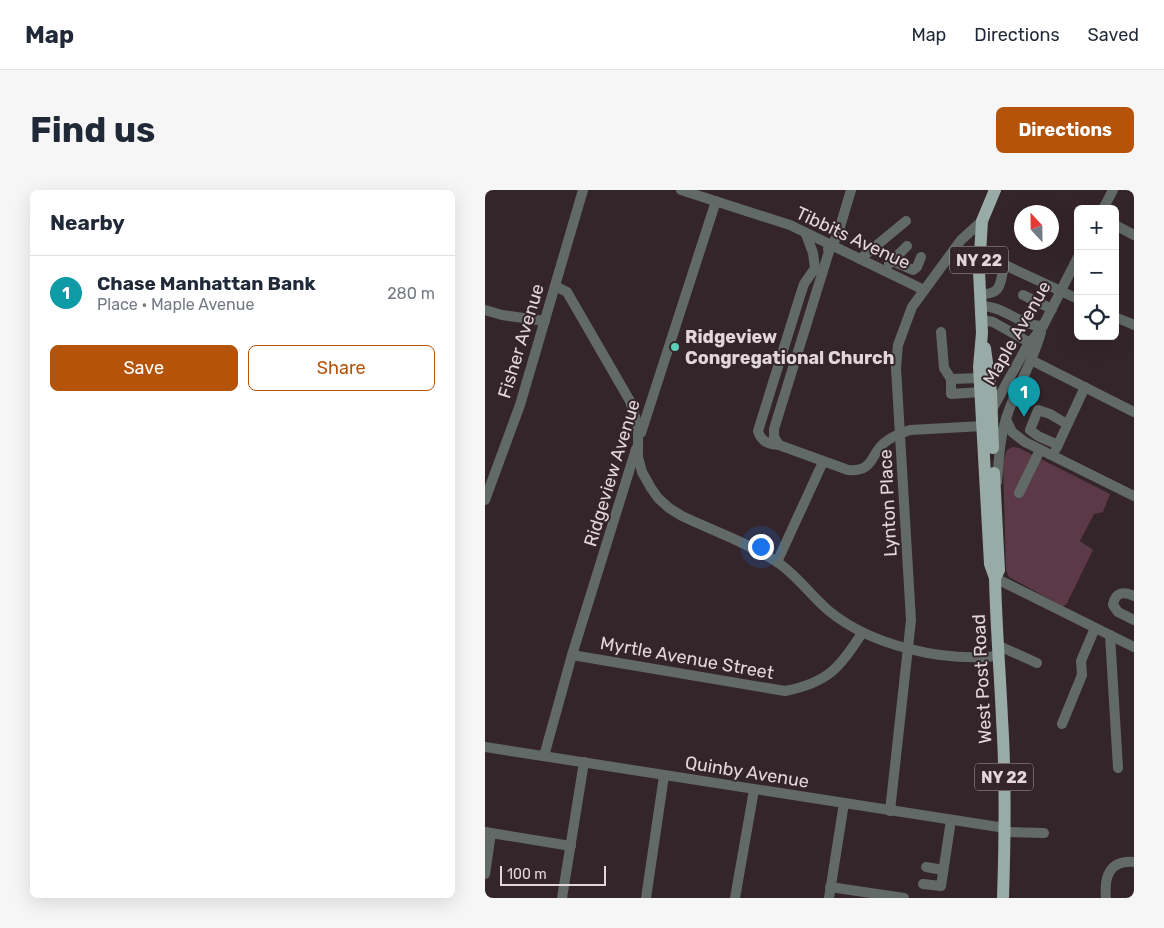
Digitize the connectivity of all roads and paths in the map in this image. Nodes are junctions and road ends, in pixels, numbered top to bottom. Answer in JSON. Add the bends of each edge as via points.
{"nodes":[{"id":1,"x":583,"y":190,"type":"edge"},
{"id":2,"x":681,"y":190,"type":"edge"},
{"id":3,"x":851,"y":190,"type":"edge"},
{"id":4,"x":995,"y":190,"type":"edge"},
{"id":5,"x":1113,"y":190,"type":"edge"},
{"id":6,"x":716,"y":201,"type":"junction"},
{"id":7,"x":1105,"y":205,"type":"edge"},
{"id":8,"x":982,"y":221,"type":"junction"},
{"id":9,"x":906,"y":222,"type":"dead end"},
{"id":10,"x":1119,"y":227,"type":"edge"},
{"id":11,"x":1132,"y":232,"type":"edge"},
{"id":12,"x":806,"y":234,"type":"junction"},
{"id":13,"x":831,"y":245,"type":"junction"},
{"id":14,"x":907,"y":246,"type":"dead end"},
{"id":15,"x":979,"y":253,"type":"junction"},
{"id":16,"x":921,"y":257,"type":"dead end"},
{"id":17,"x":860,"y":259,"type":"junction"},
{"id":18,"x":892,"y":261,"type":"junction"},
{"id":19,"x":1004,"y":265,"type":"junction"},
{"id":20,"x":1074,"y":265,"type":"edge"},
{"id":21,"x":883,"y":270,"type":"junction"},
{"id":22,"x":813,"y":272,"type":"junction"},
{"id":23,"x":555,"y":286,"type":"junction"},
{"id":24,"x":924,"y":290,"type":"junction"},
{"id":25,"x":1061,"y":291,"type":"junction"},
{"id":26,"x":1023,"y":294,"type":"dead end"},
{"id":27,"x":1074,"y":297,"type":"edge"},
{"id":28,"x":981,"y":300,"type":"junction"},
{"id":29,"x":1052,"y":308,"type":"junction"},
{"id":30,"x":485,"y":310,"type":"edge"},
{"id":31,"x":1119,"y":319,"type":"edge"},
{"id":32,"x":981,"y":320,"type":"junction"},
{"id":33,"x":545,"y":321,"type":"junction"},
{"id":34,"x":1043,"y":326,"type":"junction"},
{"id":35,"x":1134,"y":326,"type":"edge"},
{"id":36,"x":941,"y":332,"type":"dead end"},
{"id":37,"x":982,"y":333,"type":"junction"},
{"id":38,"x":1034,"y":344,"type":"junction"},
{"id":39,"x":1031,"y":360,"type":"junction"},
{"id":40,"x":980,"y":378,"type":"junction"},
{"id":41,"x":951,"y":379,"type":"junction"},
{"id":42,"x":1085,"y":387,"type":"junction"},
{"id":43,"x":981,"y":392,"type":"junction"},
{"id":44,"x":991,"y":410,"type":"junction"},
{"id":45,"x":1134,"y":412,"type":"edge"},
{"id":46,"x":1005,"y":420,"type":"junction"},
{"id":47,"x":1067,"y":424,"type":"junction"},
{"id":48,"x":983,"y":426,"type":"junction"},
{"id":49,"x":901,"y":433,"type":"junction"},
{"id":50,"x":1060,"y":441,"type":"junction"},
{"id":51,"x":1025,"y":442,"type":"junction"},
{"id":52,"x":638,"y":443,"type":"junction"},
{"id":53,"x":779,"y":445,"type":"junction"},
{"id":54,"x":1040,"y":450,"type":"junction"},
{"id":55,"x":999,"y":451,"type":"junction"},
{"id":56,"x":1053,"y":456,"type":"junction"},
{"id":57,"x":874,"y":458,"type":"junction"},
{"id":58,"x":823,"y":462,"type":"junction"},
{"id":59,"x":903,"y":465,"type":"junction"},
{"id":60,"x":995,"y":492,"type":"junction"},
{"id":61,"x":1019,"y":493,"type":"dead end"},
{"id":62,"x":1134,"y":496,"type":"edge"},
{"id":63,"x":485,"y":500,"type":"edge"},
{"id":64,"x":777,"y":562,"type":"junction"},
{"id":65,"x":995,"y":578,"type":"junction"},
{"id":66,"x":1134,"y":596,"type":"edge"},
{"id":67,"x":1134,"y":620,"type":"edge"},
{"id":68,"x":1095,"y":628,"type":"junction"},
{"id":69,"x":862,"y":633,"type":"junction"},
{"id":70,"x":1110,"y":635,"type":"junction"},
{"id":71,"x":1134,"y":646,"type":"edge"},
{"id":72,"x":907,"y":648,"type":"junction"},
{"id":73,"x":997,"y":651,"type":"junction"},
{"id":74,"x":573,"y":655,"type":"junction"},
{"id":75,"x":1037,"y":663,"type":"dead end"},
{"id":76,"x":1062,"y":724,"type":"dead end"},
{"id":77,"x":485,"y":747,"type":"edge"},
{"id":78,"x":544,"y":756,"type":"junction"},
{"id":79,"x":583,"y":762,"type":"junction"},
{"id":80,"x":1118,"y":768,"type":"dead end"},
{"id":81,"x":664,"y":776,"type":"junction"},
{"id":82,"x":754,"y":790,"type":"junction"},
{"id":83,"x":843,"y":803,"type":"junction"},
{"id":84,"x":890,"y":810,"type":"junction"},
{"id":85,"x":951,"y":820,"type":"junction"},
{"id":86,"x":1005,"y":830,"type":"junction"},
{"id":87,"x":488,"y":833,"type":"edge"},
{"id":88,"x":1045,"y":833,"type":"dead end"},
{"id":89,"x":571,"y":846,"type":"junction"},
{"id":90,"x":1131,"y":862,"type":"edge"},
{"id":91,"x":926,"y":867,"type":"dead end"},
{"id":92,"x":943,"y":870,"type":"junction"},
{"id":93,"x":485,"y":874,"type":"edge"},
{"id":94,"x":923,"y":884,"type":"dead end"},
{"id":95,"x":830,"y":887,"type":"junction"},
{"id":96,"x":562,"y":898,"type":"edge"},
{"id":97,"x":646,"y":898,"type":"edge"},
{"id":98,"x":735,"y":898,"type":"edge"},
{"id":99,"x":829,"y":898,"type":"edge"},
{"id":100,"x":904,"y":898,"type":"edge"},
{"id":101,"x":1003,"y":898,"type":"edge"},
{"id":102,"x":1106,"y":898,"type":"edge"}],
"edges":[{"from":1,"to":23,"type":"street","name":"Fisher Avenue"},
{"from":2,"to":6,"type":"street","name":"Tibbits Avenue"},
{"from":3,"to":13,"type":"street","via":[[837,237]]},
{"from":4,"to":8,"type":"main road","name":"West Post Road","number":"NY 22"},
{"from":5,"to":7,"type":"street"},
{"from":6,"to":12,"type":"street","name":"Tibbits Avenue","via":[[790,225]]},
{"from":6,"to":52,"type":"street","name":"Ridgeview Avenue"},
{"from":8,"to":15,"type":"main road","name":"West Post Road","number":"NY 22"},
{"from":8,"to":24,"type":"street","name":"Lynton Place","via":[[961,240]]},
{"from":9,"to":17,"type":"street"},
{"from":10,"to":11,"type":"street"},
{"from":12,"to":13,"type":"street","name":"Tibbits Avenue"},
{"from":12,"to":22,"type":"street","via":[[815,262]]},
{"from":13,"to":17,"type":"street","name":"Tibbits Avenue"},
{"from":13,"to":22,"type":"street"},
{"from":13,"to":53,"type":"street","via":[[774,429]]},
{"from":14,"to":18,"type":"street"},
{"from":15,"to":19,"type":"street"},
{"from":15,"to":28,"type":"main road","name":"West Post Road","number":"NY 22"},
{"from":16,"to":18,"type":"street","via":[[913,270]]},
{"from":17,"to":21,"type":"street","name":"Tibbits Avenue"},
{"from":18,"to":21,"type":"street"},
{"from":19,"to":25,"type":"street"},
{"from":19,"to":28,"type":"street","via":[[999,288]]},
{"from":20,"to":25,"type":"street","name":"Maple Avenue"},
{"from":21,"to":24,"type":"street","name":"Tibbits Avenue"},
{"from":22,"to":53,"type":"street","via":[[804,284],[759,427],[761,438]]},
{"from":23,"to":33,"type":"street","name":"Fisher Avenue"},
{"from":23,"to":52,"type":"street","via":[[567,292],[626,393],[638,426]]},
{"from":24,"to":49,"type":"street","name":"Lynton Place","via":[[908,315],[898,345],[896,368]]},
{"from":25,"to":27,"type":"street"},
{"from":25,"to":29,"type":"street","name":"Maple Avenue"},
{"from":26,"to":29,"type":"street"},
{"from":28,"to":32,"type":"main road","name":"West Post Road","number":"NY 22"},
{"from":28,"to":34,"type":"street","via":[[1033,326]]},
{"from":29,"to":34,"type":"street","name":"Maple Avenue"},
{"from":30,"to":33,"type":"street"},
{"from":31,"to":35,"type":"street"},
{"from":32,"to":37,"type":"main road","name":"West Post Road","number":"NY 22"},
{"from":32,"to":38,"type":"street","via":[[993,322]]},
{"from":33,"to":63,"type":"street","name":"Fisher Avenue","via":[[517,413]]},
{"from":34,"to":38,"type":"street","name":"Maple Avenue"},
{"from":36,"to":41,"type":"street","via":[[944,368]]},
{"from":37,"to":40,"type":"main road","name":"West Post Road","number":"NY 22"},
{"from":37,"to":44,"type":"main road","name":"West Post Road","number":"NY 22","via":[[988,362]]},
{"from":38,"to":39,"type":"street","name":"Maple Avenue"},
{"from":38,"to":44,"type":"street","name":"Maple Avenue"},
{"from":39,"to":42,"type":"street"},
{"from":39,"to":46,"type":"street","name":"Maple Avenue"},
{"from":40,"to":41,"type":"street"},
{"from":40,"to":43,"type":"main road","name":"West Post Road","number":"NY 22"},
{"from":41,"to":43,"type":"street","via":[[951,394]]},
{"from":42,"to":45,"type":"street"},
{"from":42,"to":47,"type":"street"},
{"from":43,"to":48,"type":"main road","name":"West Post Road","number":"NY 22"},
{"from":44,"to":48,"type":"street","name":"Maple Avenue"},
{"from":44,"to":60,"type":"main road","name":"West Post Road","number":"NY 22"},
{"from":46,"to":51,"type":"street","via":[[1012,432]]},
{"from":46,"to":55,"type":"street","name":"Maple Avenue"},
{"from":47,"to":50,"type":"street"},
{"from":47,"to":50,"type":"street","via":[[1038,410],[1031,424],[1030,430],[1038,436]]},
{"from":48,"to":49,"type":"street"},
{"from":48,"to":65,"type":"main road","name":"West Post Road","number":"NY 22","via":[[990,564]]},
{"from":49,"to":57,"type":"street","via":[[884,443]]},
{"from":49,"to":59,"type":"street","name":"Lynton Place"},
{"from":50,"to":56,"type":"street"},
{"from":51,"to":54,"type":"street"},
{"from":51,"to":55,"type":"street","via":[[1004,444]]},
{"from":52,"to":64,"type":"street","via":[[643,472],[651,488],[669,508]]},
{"from":52,"to":74,"type":"street","name":"Ridgeview Avenue"},
{"from":53,"to":58,"type":"street"},
{"from":54,"to":56,"type":"street"},
{"from":54,"to":61,"type":"street"},
{"from":55,"to":60,"type":"street","name":"Maple Avenue"},
{"from":56,"to":62,"type":"street"},
{"from":57,"to":58,"type":"street","via":[[864,467],[852,470]]},
{"from":57,"to":59,"type":"street","via":[[891,449],[899,455]]},
{"from":58,"to":64,"type":"street"},
{"from":59,"to":72,"type":"street","name":"Lynton Place","via":[[911,620]]},
{"from":60,"to":65,"type":"main road","name":"West Post Road","number":"NY 22","via":[[999,570]]},
{"from":64,"to":69,"type":"street","via":[[830,612]]},
{"from":65,"to":68,"type":"street"},
{"from":65,"to":73,"type":"main road","name":"West Post Road","number":"NY 22"},
{"from":66,"to":67,"type":"street","via":[[1120,593],[1113,605],[1118,612]]},
{"from":68,"to":70,"type":"street"},
{"from":68,"to":76,"type":"street","via":[[1081,661],[1082,675]]},
{"from":69,"to":72,"type":"street"},
{"from":69,"to":74,"type":"street","name":"Myrtle Avenue Street","via":[[832,672],[805,687],[785,691]]},
{"from":70,"to":71,"type":"street"},
{"from":70,"to":80,"type":"street"},
{"from":72,"to":73,"type":"street","via":[[969,658]]},
{"from":72,"to":84,"type":"street","name":"Lynton Place"},
{"from":73,"to":75,"type":"street"},
{"from":73,"to":86,"type":"main road","name":"West Post Road","number":"NY 22"},
{"from":74,"to":78,"type":"street","name":"Ridgeview Avenue"},
{"from":77,"to":78,"type":"street","name":"Quinby Avenue"},
{"from":78,"to":79,"type":"street","name":"Quinby Avenue"},
{"from":79,"to":81,"type":"street","name":"Quinby Avenue"},
{"from":79,"to":89,"type":"street"},
{"from":81,"to":82,"type":"street","name":"Quinby Avenue"},
{"from":81,"to":97,"type":"street"},
{"from":82,"to":83,"type":"street","name":"Quinby Avenue"},
{"from":82,"to":98,"type":"street"},
{"from":83,"to":84,"type":"street","name":"Quinby Avenue"},
{"from":83,"to":95,"type":"street"},
{"from":84,"to":85,"type":"street","name":"Quinby Avenue"},
{"from":85,"to":86,"type":"street","name":"Quinby Avenue"},
{"from":85,"to":92,"type":"street"},
{"from":86,"to":88,"type":"street","name":"Quinby Avenue"},
{"from":86,"to":101,"type":"main road","name":"West Post Road","number":"NY 22"},
{"from":87,"to":89,"type":"street"},
{"from":87,"to":93,"type":"street"},
{"from":89,"to":96,"type":"street"},
{"from":90,"to":102,"type":"street","via":[[1122,862],[1109,873],[1105,880]]},
{"from":91,"to":92,"type":"street"},
{"from":92,"to":94,"type":"street","via":[[941,886]]},
{"from":95,"to":99,"type":"street"},
{"from":95,"to":100,"type":"street"}]}
